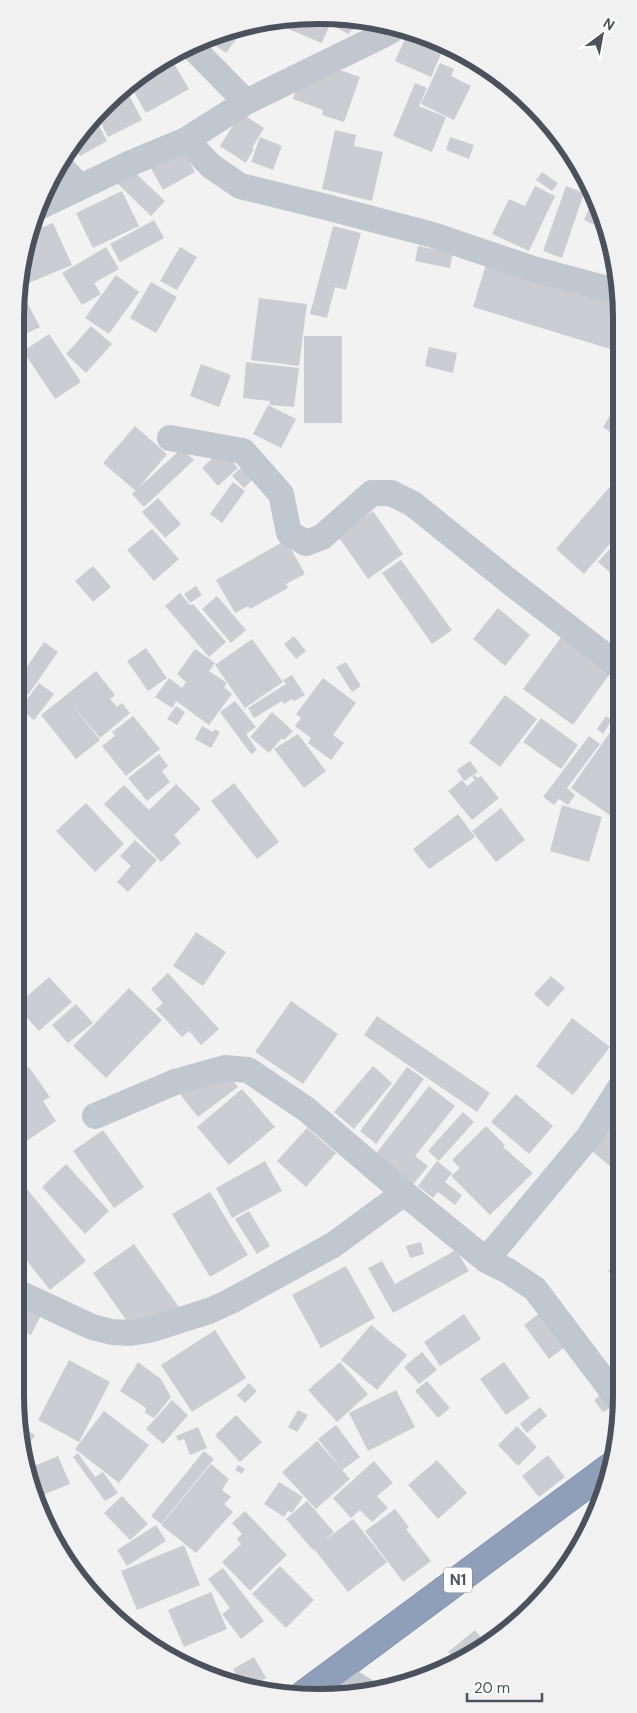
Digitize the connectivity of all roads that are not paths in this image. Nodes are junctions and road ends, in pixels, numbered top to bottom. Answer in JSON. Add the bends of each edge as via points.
{"nodes":[{"id":1,"x":388,"y":32,"type":"edge"},
{"id":2,"x":196,"y":51,"type":"edge"},
{"id":3,"x":246,"y":102,"type":"junction"},
{"id":4,"x":186,"y":140,"type":"junction"},
{"id":5,"x":64,"y":170,"type":"edge"},
{"id":6,"x":80,"y":187,"type":"junction"},
{"id":7,"x":47,"y":203,"type":"edge"},
{"id":8,"x":612,"y":290,"type":"edge"},
{"id":9,"x":170,"y":438,"type":"dead end"},
{"id":10,"x":613,"y":662,"type":"edge"},
{"id":11,"x":613,"y":1099,"type":"edge"},
{"id":12,"x":95,"y":1116,"type":"dead end"},
{"id":13,"x":404,"y":1193,"type":"junction"},
{"id":14,"x":486,"y":1260,"type":"junction"},
{"id":15,"x":24,"y":1296,"type":"edge"},
{"id":16,"x":613,"y":1392,"type":"edge"},
{"id":17,"x":602,"y":1474,"type":"edge"},
{"id":18,"x":334,"y":1672,"type":"junction"},
{"id":19,"x":358,"y":1687,"type":"edge"},
{"id":20,"x":310,"y":1689,"type":"edge"}],
"edges":[{"from":1,"to":3,"type":"street"},
{"from":2,"to":3,"type":"street"},
{"from":3,"to":4,"type":"street"},
{"from":4,"to":6,"type":"street"},
{"from":4,"to":8,"type":"street","via":[[211,166],[240,186],[433,235]]},
{"from":5,"to":6,"type":"street"},
{"from":6,"to":7,"type":"street"},
{"from":9,"to":10,"type":"street","via":[[243,452],[281,494],[289,533],[306,542],[322,537],[372,493],[391,492],[413,504]]},
{"from":11,"to":14,"type":"street","via":[[590,1135]]},
{"from":12,"to":13,"type":"street","via":[[175,1082],[224,1068],[248,1070],[306,1109]]},
{"from":13,"to":14,"type":"street"},
{"from":13,"to":15,"type":"street","via":[[333,1245],[229,1302],[149,1330],[130,1333],[92,1327]]},
{"from":14,"to":16,"type":"street","via":[[508,1270],[535,1289]]},
{"from":17,"to":18,"type":"highway","number":"N1"},
{"from":18,"to":19,"type":"street"},
{"from":18,"to":20,"type":"highway","number":"N1"}]}
